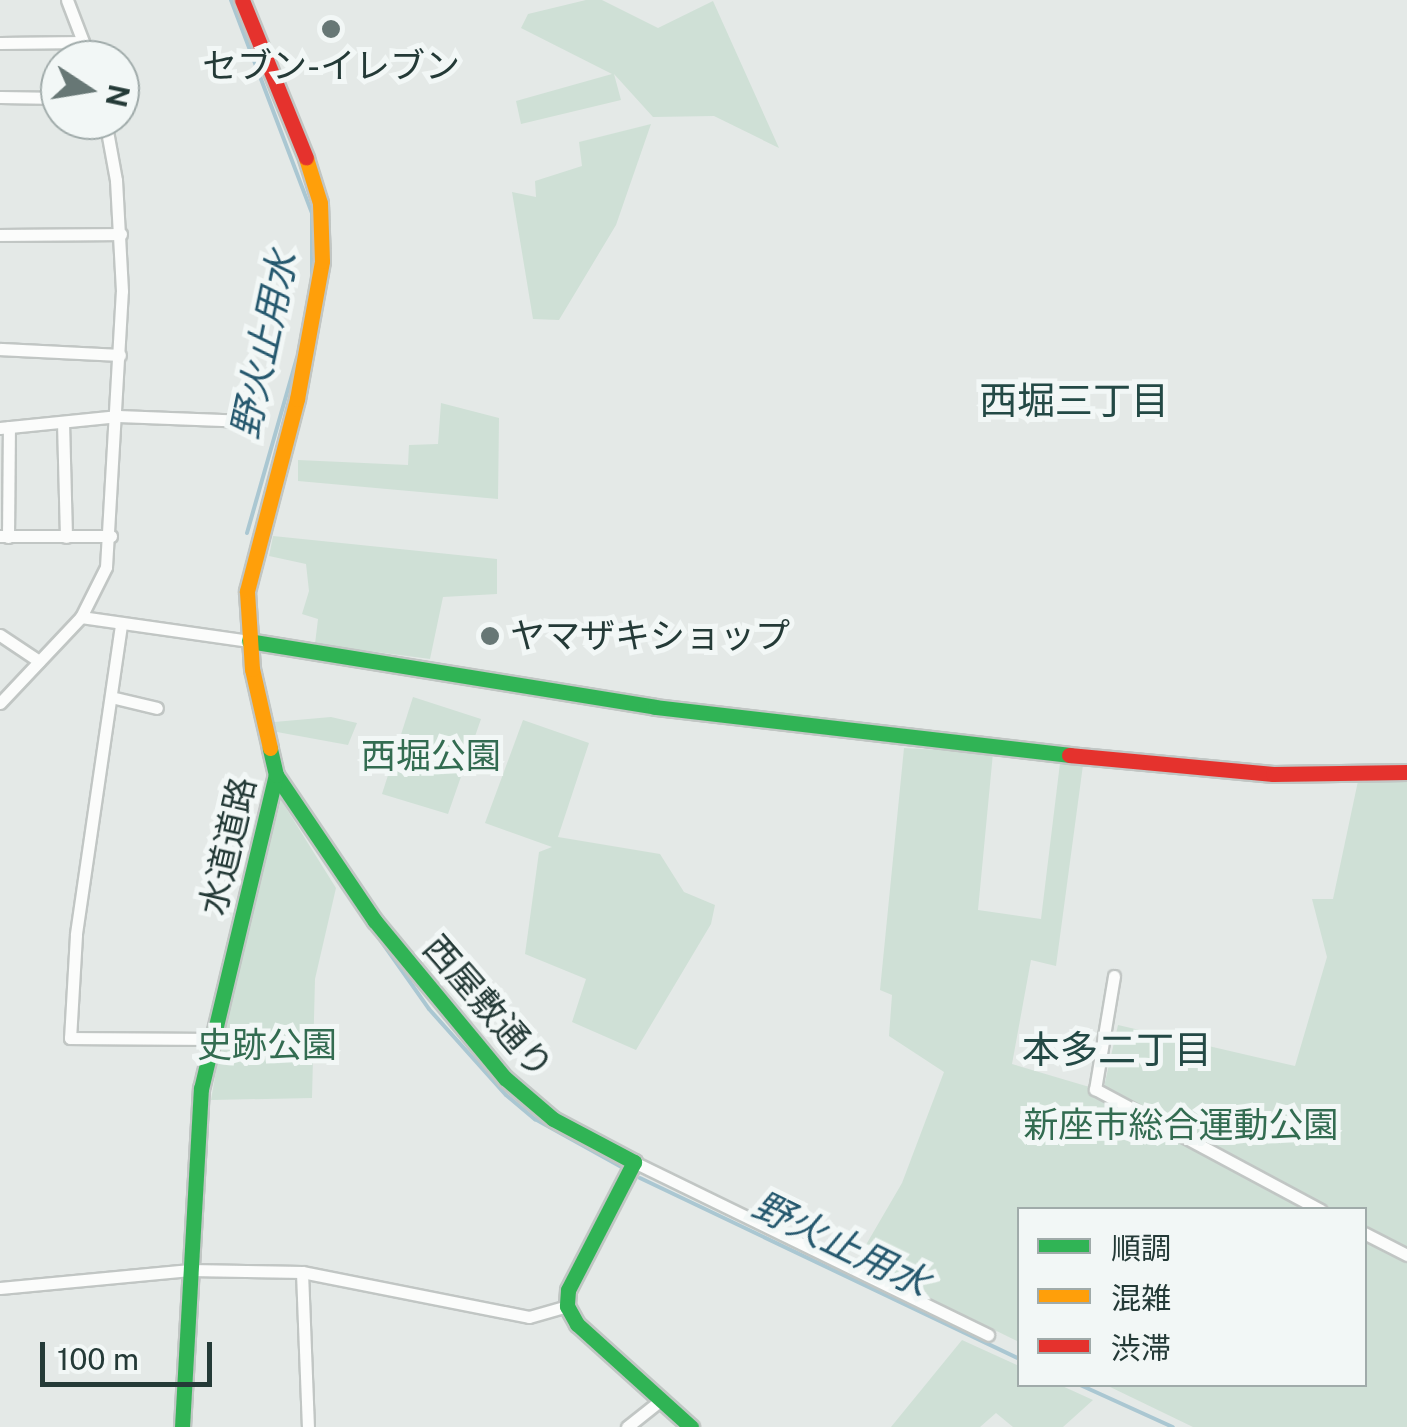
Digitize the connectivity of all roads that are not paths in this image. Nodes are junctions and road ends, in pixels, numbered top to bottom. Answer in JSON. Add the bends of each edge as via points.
{"nodes":[{"id":1,"x":67,"y":0,"type":"edge"},
{"id":2,"x":242,"y":0,"type":"edge"},
{"id":3,"x":83,"y":40,"type":"edge"},
{"id":4,"x":0,"y":42,"type":"edge"},
{"id":5,"x":40,"y":42,"type":"edge"},
{"id":6,"x":0,"y":97,"type":"edge"},
{"id":7,"x":40,"y":98,"type":"edge"},
{"id":8,"x":107,"y":140,"type":"edge"},
{"id":9,"x":122,"y":234,"type":"junction"},
{"id":10,"x":0,"y":235,"type":"edge"},
{"id":11,"x":0,"y":350,"type":"edge"},
{"id":12,"x":120,"y":354,"type":"junction"},
{"id":13,"x":249,"y":411,"type":"dead end"},
{"id":14,"x":118,"y":416,"type":"junction"},
{"id":15,"x":62,"y":422,"type":"junction"},
{"id":16,"x":4,"y":428,"type":"edge"},
{"id":17,"x":66,"y":536,"type":"junction"},
{"id":18,"x":111,"y":536,"type":"junction"},
{"id":19,"x":4,"y":537,"type":"edge"},
{"id":20,"x":81,"y":617,"type":"junction"},
{"id":21,"x":121,"y":625,"type":"junction"},
{"id":22,"x":0,"y":635,"type":"edge"},
{"id":23,"x":249,"y":640,"type":"junction"},
{"id":24,"x":39,"y":661,"type":"junction"},
{"id":25,"x":111,"y":697,"type":"junction"},
{"id":26,"x":0,"y":702,"type":"edge"},
{"id":27,"x":157,"y":708,"type":"dead end"},
{"id":28,"x":1407,"y":772,"type":"edge"},
{"id":29,"x":276,"y":775,"type":"junction"},
{"id":30,"x":1114,"y":976,"type":"dead end"},
{"id":31,"x":210,"y":1040,"type":"junction"},
{"id":32,"x":634,"y":1162,"type":"junction"},
{"id":33,"x":1315,"y":1207,"type":"edge"},
{"id":34,"x":1367,"y":1234,"type":"edge"},
{"id":35,"x":1407,"y":1255,"type":"edge"},
{"id":36,"x":190,"y":1270,"type":"junction"},
{"id":37,"x":302,"y":1272,"type":"junction"},
{"id":38,"x":0,"y":1288,"type":"edge"},
{"id":39,"x":568,"y":1306,"type":"junction"},
{"id":40,"x":988,"y":1336,"type":"dead end"},
{"id":41,"x":661,"y":1400,"type":"junction"},
{"id":42,"x":182,"y":1427,"type":"edge"},
{"id":43,"x":308,"y":1427,"type":"edge"},
{"id":44,"x":627,"y":1427,"type":"edge"},
{"id":45,"x":691,"y":1427,"type":"edge"}],
"edges":[{"from":1,"to":3,"type":"street"},
{"from":2,"to":23,"type":"street","name":"水道道路","via":[[308,163],[323,232],[308,349],[250,570]]},
{"from":4,"to":5,"type":"street"},
{"from":6,"to":7,"type":"street"},
{"from":8,"to":9,"type":"street"},
{"from":9,"to":10,"type":"street"},
{"from":9,"to":12,"type":"street"},
{"from":11,"to":12,"type":"street"},
{"from":12,"to":14,"type":"street"},
{"from":13,"to":14,"type":"street","via":[[248,421]]},
{"from":14,"to":15,"type":"street"},
{"from":14,"to":18,"type":"street"},
{"from":15,"to":16,"type":"street"},
{"from":15,"to":17,"type":"street"},
{"from":16,"to":19,"type":"street"},
{"from":17,"to":18,"type":"street"},
{"from":17,"to":19,"type":"street"},
{"from":18,"to":20,"type":"street","via":[[99,591]]},
{"from":20,"to":21,"type":"street"},
{"from":20,"to":24,"type":"street"},
{"from":21,"to":23,"type":"street"},
{"from":21,"to":25,"type":"street"},
{"from":22,"to":24,"type":"street"},
{"from":23,"to":28,"type":"street","via":[[654,707],[895,738],[1273,774]]},
{"from":23,"to":29,"type":"street","name":"水道道路"},
{"from":24,"to":26,"type":"street"},
{"from":25,"to":27,"type":"street"},
{"from":25,"to":31,"type":"street","via":[[76,935],[70,1038]]},
{"from":29,"to":31,"type":"street","name":"水道道路"},
{"from":29,"to":32,"type":"street","name":"西屋敷通り","via":[[375,921],[505,1078],[553,1118]]},
{"from":30,"to":33,"type":"street","via":[[1095,1090]]},
{"from":31,"to":36,"type":"street","name":"水道道路","via":[[200,1089]]},
{"from":32,"to":39,"type":"street","via":[[574,1277]]},
{"from":32,"to":40,"type":"street"},
{"from":34,"to":35,"type":"street"},
{"from":36,"to":37,"type":"street"},
{"from":36,"to":38,"type":"street"},
{"from":36,"to":42,"type":"street","name":"水道道路"},
{"from":37,"to":39,"type":"street","via":[[529,1317]]},
{"from":37,"to":43,"type":"street"},
{"from":39,"to":41,"type":"street","via":[[578,1324]]},
{"from":41,"to":44,"type":"street"},
{"from":41,"to":45,"type":"street"}]}
